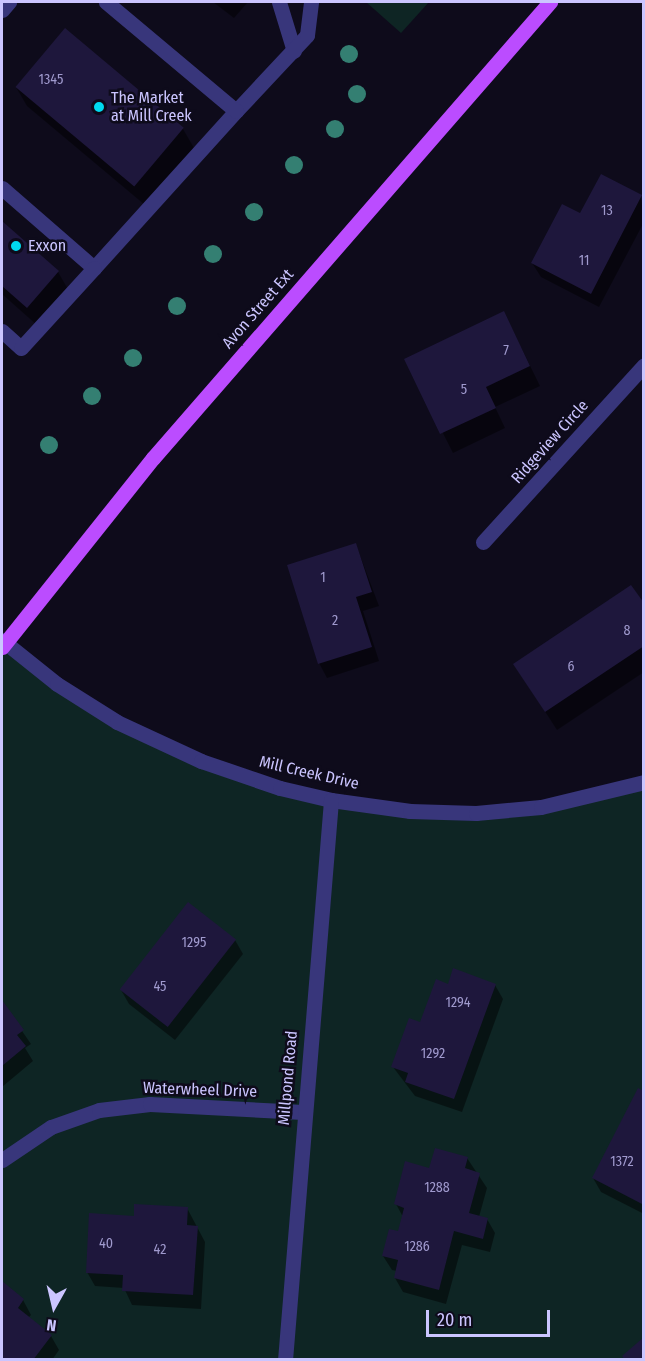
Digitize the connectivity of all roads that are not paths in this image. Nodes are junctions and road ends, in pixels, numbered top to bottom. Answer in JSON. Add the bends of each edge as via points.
{"nodes":[{"id":1,"x":9,"y":2,"type":"edge"},
{"id":2,"x":106,"y":2,"type":"edge"},
{"id":3,"x":279,"y":2,"type":"edge"},
{"id":4,"x":311,"y":2,"type":"edge"},
{"id":5,"x":550,"y":2,"type":"edge"},
{"id":6,"x":2,"y":10,"type":"edge"},
{"id":7,"x":294,"y":51,"type":"junction"},
{"id":8,"x":236,"y":111,"type":"junction"},
{"id":9,"x":2,"y":188,"type":"edge"},
{"id":10,"x":94,"y":268,"type":"junction"},
{"id":11,"x":2,"y":332,"type":"edge"},
{"id":12,"x":644,"y":365,"type":"edge"},
{"id":13,"x":483,"y":542,"type":"dead end"},
{"id":14,"x":2,"y":644,"type":"edge"},
{"id":15,"x":644,"y":783,"type":"edge"},
{"id":16,"x":331,"y":800,"type":"junction"},
{"id":17,"x":303,"y":1112,"type":"junction"},
{"id":18,"x":2,"y":1160,"type":"edge"},
{"id":19,"x":285,"y":1359,"type":"edge"}],
"edges":[{"from":1,"to":6,"type":"street"},
{"from":2,"to":8,"type":"street"},
{"from":3,"to":7,"type":"street"},
{"from":4,"to":7,"type":"street","via":[[307,35]]},
{"from":5,"to":14,"type":"main road","name":"Avon Street Ext","via":[[169,441]]},
{"from":7,"to":8,"type":"street"},
{"from":8,"to":10,"type":"street"},
{"from":9,"to":10,"type":"street"},
{"from":10,"to":11,"type":"street","via":[[21,348]]},
{"from":12,"to":13,"type":"street","name":"Ridgeview Circle"},
{"from":14,"to":16,"type":"street","name":"Mill Creek Drive","via":[[117,722],[201,761],[280,788]]},
{"from":15,"to":16,"type":"street","name":"Mill Creek Drive","via":[[541,807],[476,813],[410,811]]},
{"from":16,"to":17,"type":"street","name":"Millpond Road"},
{"from":17,"to":18,"type":"street","name":"Waterwheel Drive","via":[[150,1104],[99,1110],[51,1127]]},
{"from":17,"to":19,"type":"street","name":"Millpond Road"}]}
